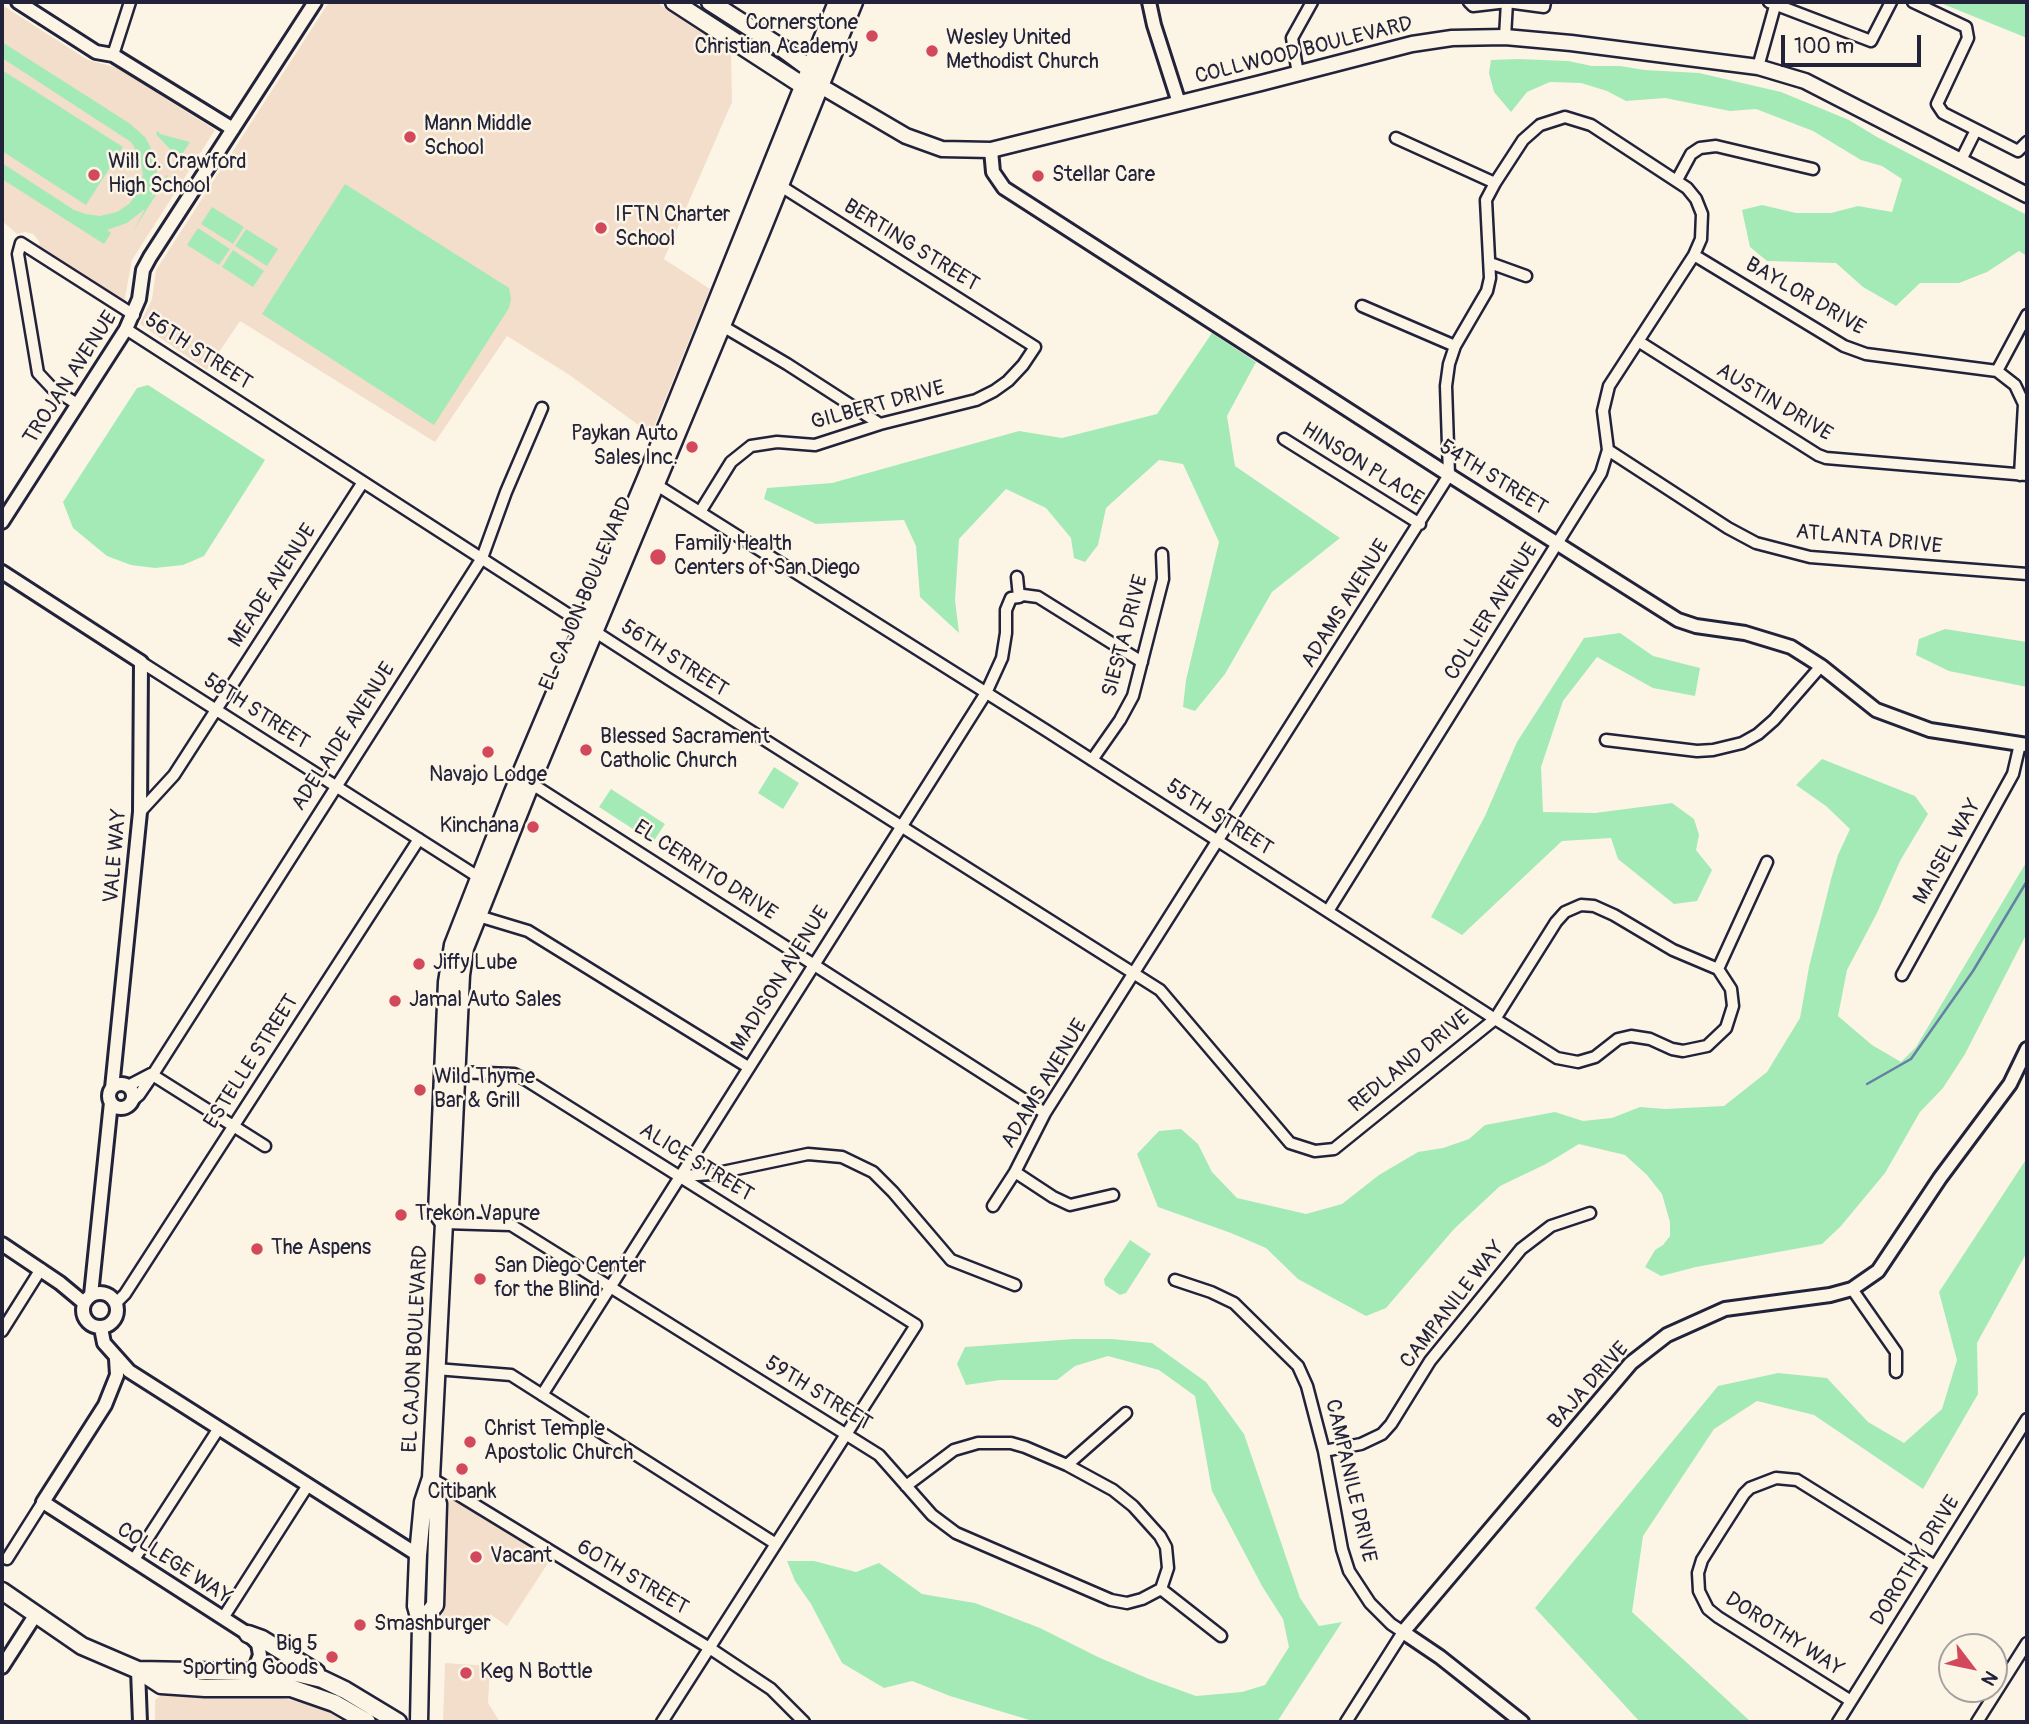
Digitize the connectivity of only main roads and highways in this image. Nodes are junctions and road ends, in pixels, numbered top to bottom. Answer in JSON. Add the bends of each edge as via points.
{"nodes":[{"id":1,"x":674,"y":2,"type":"edge"},
{"id":2,"x":710,"y":2,"type":"edge"},
{"id":3,"x":837,"y":2,"type":"edge"},
{"id":4,"x":854,"y":2,"type":"edge"},
{"id":5,"x":809,"y":68,"type":"junction"},
{"id":6,"x":811,"y":85,"type":"junction"},
{"id":7,"x":2027,"y":195,"type":"edge"},
{"id":8,"x":431,"y":1478,"type":"junction"},
{"id":9,"x":2,"y":1591,"type":"edge"},
{"id":10,"x":421,"y":1623,"type":"junction"},
{"id":11,"x":248,"y":1634,"type":"road end"},
{"id":12,"x":138,"y":1670,"type":"junction"},
{"id":13,"x":345,"y":1690,"type":"junction"},
{"id":14,"x":367,"y":1722,"type":"edge"},
{"id":15,"x":398,"y":1722,"type":"edge"},
{"id":16,"x":419,"y":1722,"type":"edge"}],
"edges":[{"from":1,"to":6,"type":"main road"},
{"from":2,"to":5,"type":"main road"},
{"from":3,"to":5,"type":"main road"},
{"from":4,"to":6,"type":"main road","name":"EL CAJON BOULEVARD"},
{"from":5,"to":6,"type":"main road"},
{"from":6,"to":7,"type":"main road","name":"COLLWOOD BOULEVARD","via":[[906,136],[942,149],[991,150],[1412,44],[1505,37],[1758,67],[1805,81]]},
{"from":6,"to":8,"type":"main road","name":"EL CAJON BOULEVARD","via":[[471,913],[449,1072],[450,1208],[444,1223]]},
{"from":8,"to":10,"type":"main road","name":"EL CAJON BOULEVARD","via":[[423,1502],[418,1555],[416,1606]]},
{"from":8,"to":10,"type":"main road","name":"EL CAJON BOULEVARD","via":[[438,1504],[435,1605]]},
{"from":9,"to":12,"type":"main road","via":[[82,1646]]},
{"from":10,"to":16,"type":"main road","name":"EL CAJON BOULEVARD"},
{"from":11,"to":13,"type":"main road"},
{"from":12,"to":13,"type":"main road","via":[[296,1673]]},
{"from":12,"to":14,"type":"main road","via":[[161,1685],[304,1691]]},
{"from":13,"to":15,"type":"main road"}]}
